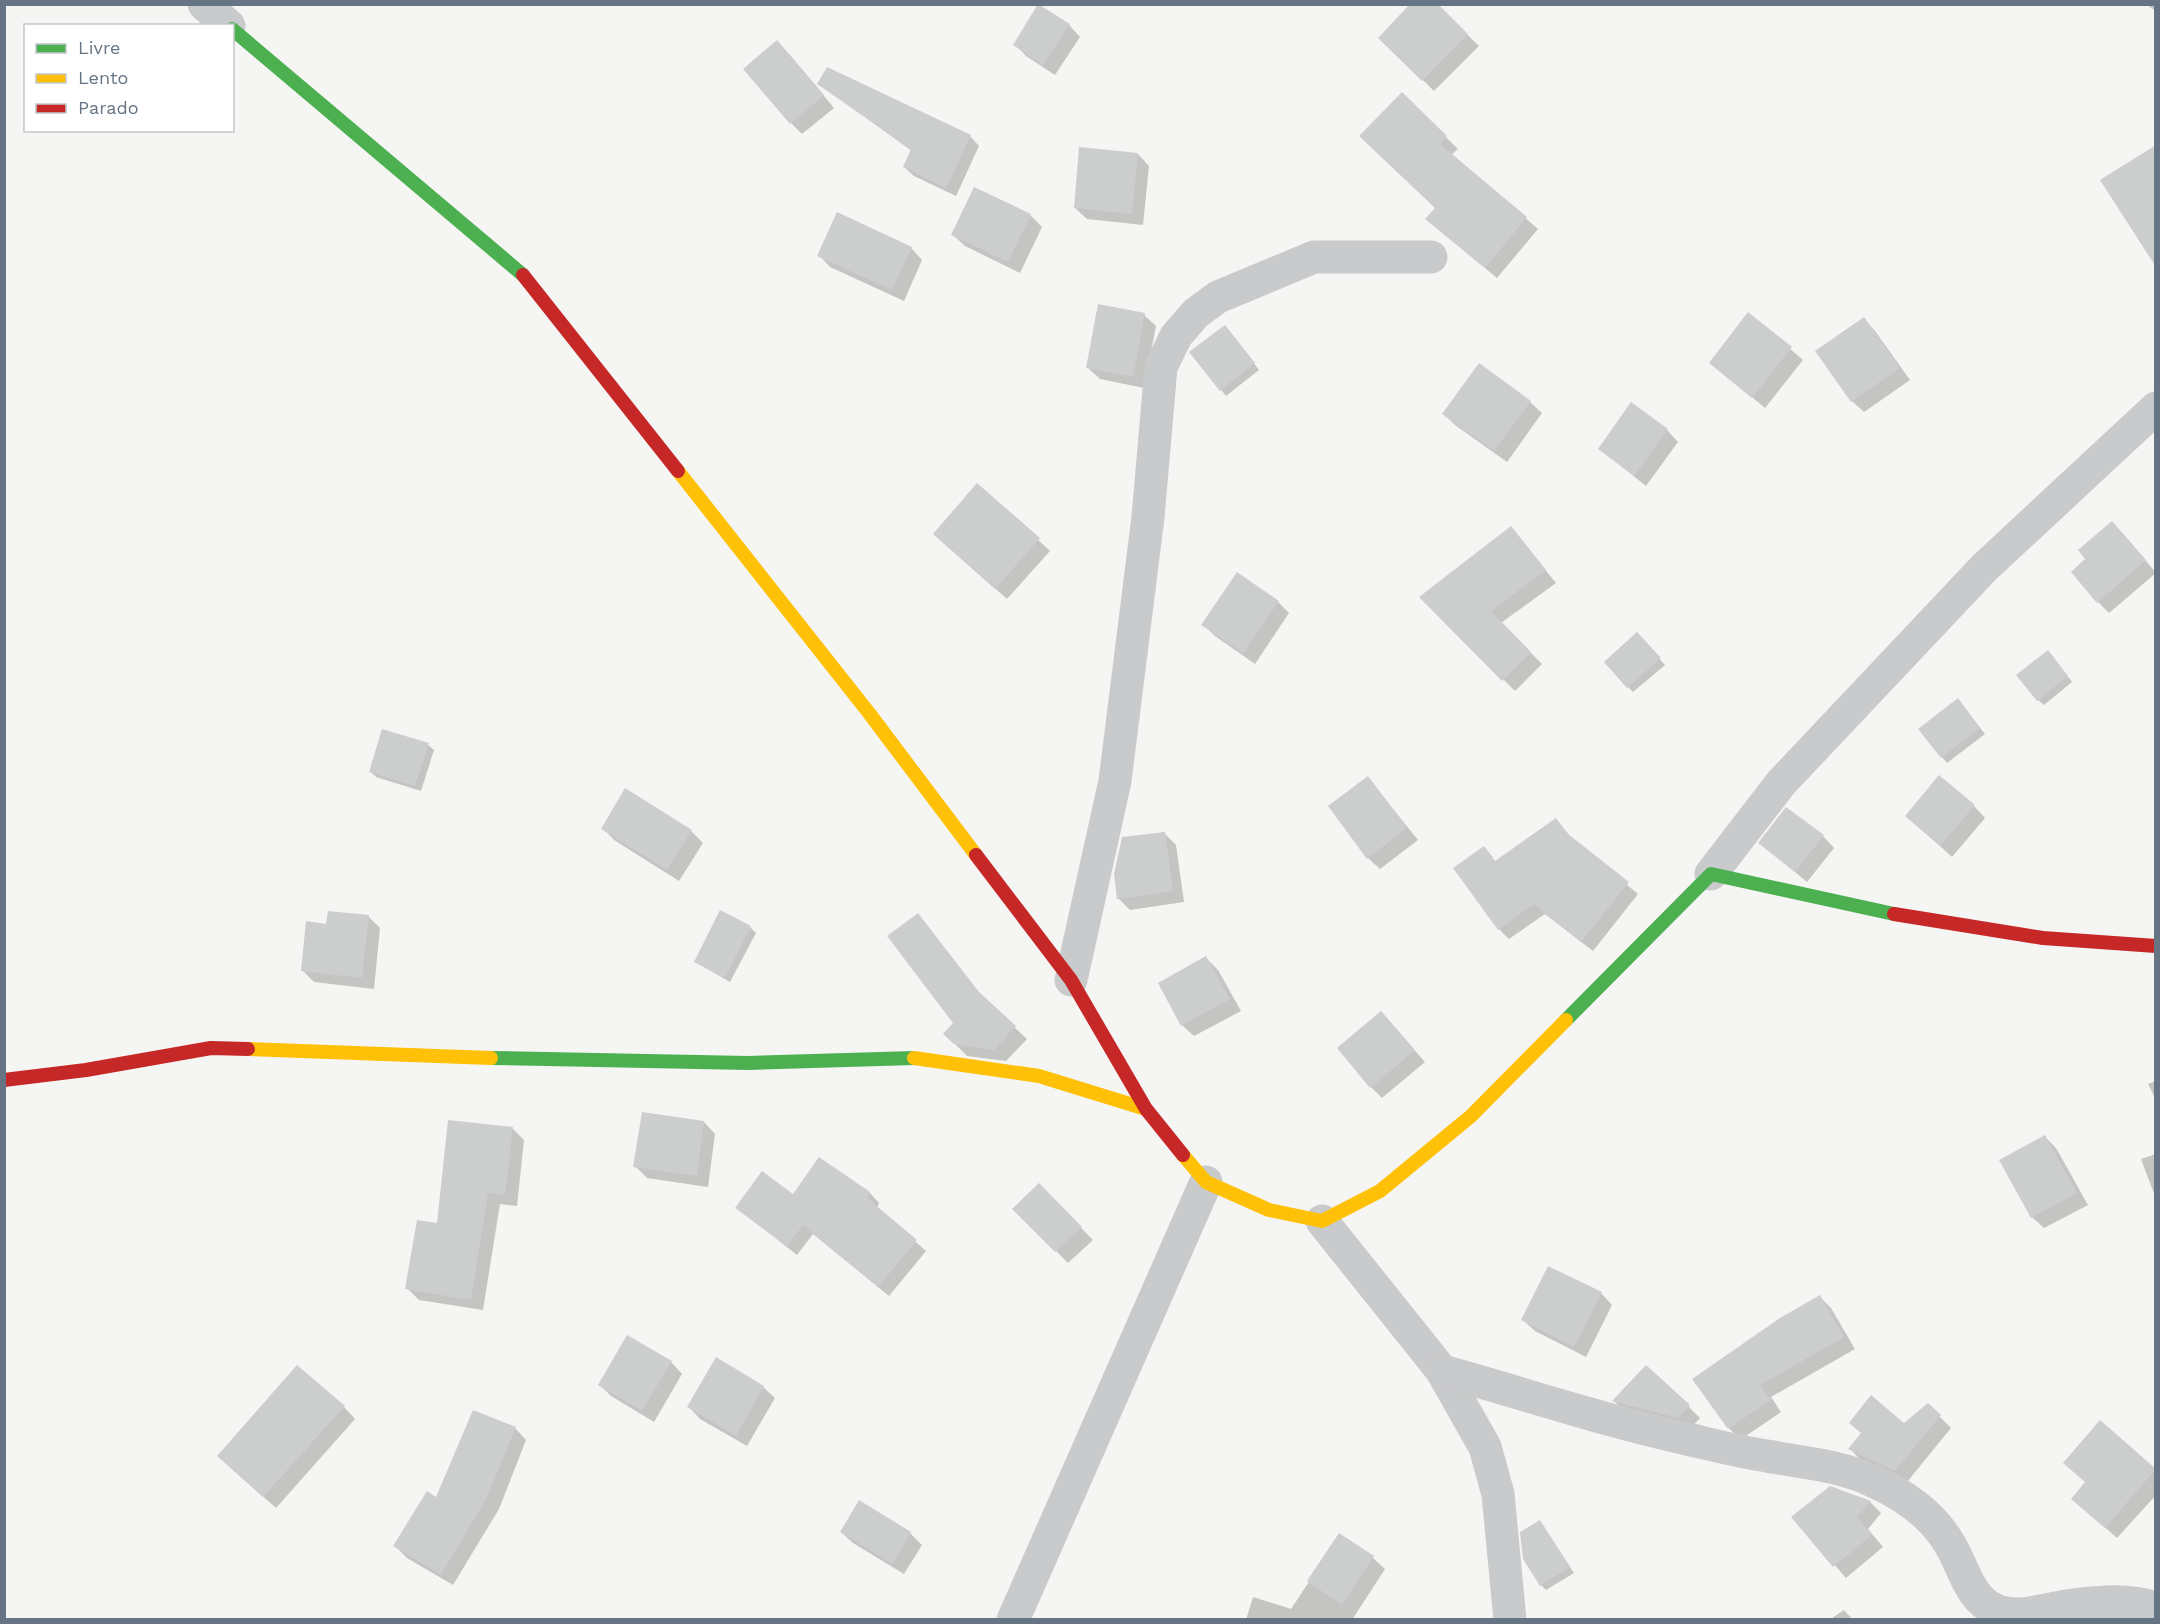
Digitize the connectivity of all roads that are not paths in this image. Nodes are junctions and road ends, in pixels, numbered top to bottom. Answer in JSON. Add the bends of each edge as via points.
{"nodes":[{"id":1,"x":204,"y":4,"type":"edge"},
{"id":2,"x":227,"y":24,"type":"edge"},
{"id":3,"x":234,"y":30,"type":"edge"},
{"id":4,"x":1431,"y":257,"type":"dead end"},
{"id":5,"x":2156,"y":408,"type":"edge"},
{"id":6,"x":1711,"y":874,"type":"junction"},
{"id":7,"x":2156,"y":946,"type":"edge"},
{"id":8,"x":1071,"y":980,"type":"junction"},
{"id":9,"x":4,"y":1080,"type":"edge"},
{"id":10,"x":1146,"y":1109,"type":"junction"},
{"id":11,"x":1206,"y":1182,"type":"junction"},
{"id":12,"x":1322,"y":1221,"type":"junction"},
{"id":13,"x":1442,"y":1371,"type":"junction"},
{"id":14,"x":2156,"y":1608,"type":"edge"},
{"id":15,"x":1013,"y":1620,"type":"edge"},
{"id":16,"x":1510,"y":1620,"type":"edge"}],
"edges":[{"from":1,"to":2,"type":"street"},
{"from":3,"to":8,"type":"street","via":[[524,276],[869,713]]},
{"from":4,"to":8,"type":"street","via":[[1314,257],[1218,297],[1196,313],[1176,336],[1161,367],[1148,517],[1115,782]]},
{"from":5,"to":6,"type":"street","via":[[1968,586],[1781,783]]},
{"from":6,"to":7,"type":"street","via":[[1884,914],[1989,931]]},
{"from":6,"to":12,"type":"street","via":[[1472,1116],[1380,1191]]},
{"from":8,"to":10,"type":"street"},
{"from":9,"to":10,"type":"street","via":[[211,1048],[736,1063],[917,1058],[1039,1076]]},
{"from":10,"to":11,"type":"street"},
{"from":11,"to":12,"type":"street","via":[[1269,1210]]},
{"from":11,"to":15,"type":"street"},
{"from":12,"to":13,"type":"street"},
{"from":13,"to":14,"type":"street","via":[[1683,1438],[1839,1467],[1873,1481],[1932,1520],[1950,1544],[1979,1598],[1998,1611],[2024,1614],[2107,1602]]},
{"from":13,"to":16,"type":"street","via":[[1485,1447],[1498,1494]]}]}
